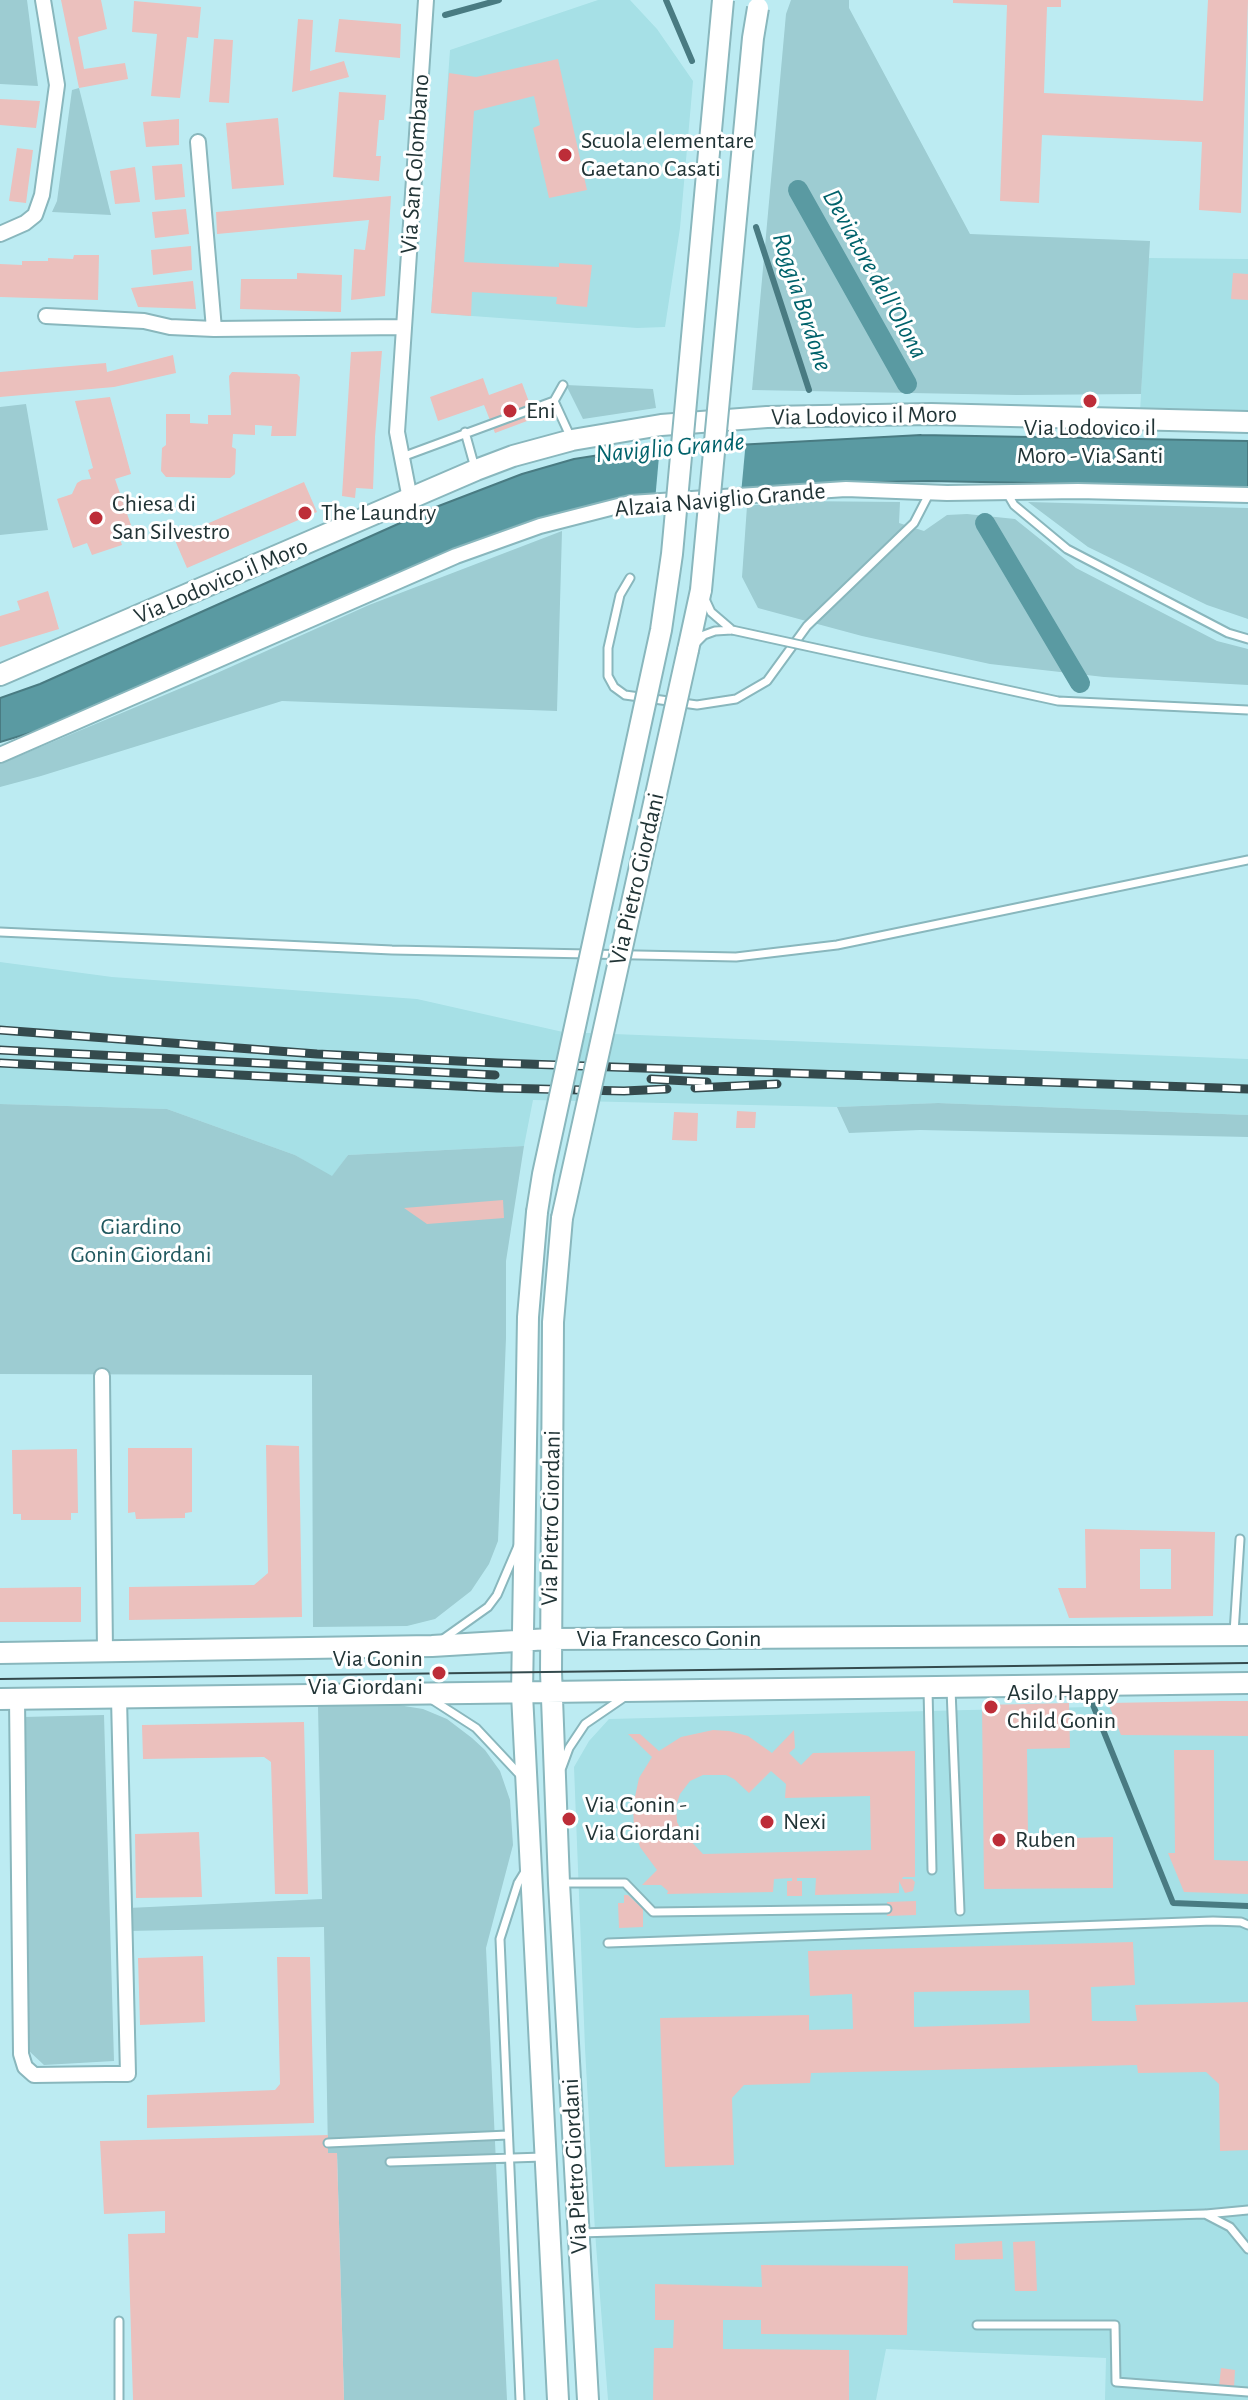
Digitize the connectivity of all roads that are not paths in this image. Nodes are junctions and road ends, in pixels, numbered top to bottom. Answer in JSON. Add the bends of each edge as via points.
{"nodes":[{"id":1,"x":43,"y":0,"type":"edge"},
{"id":2,"x":409,"y":0,"type":"edge"},
{"id":3,"x":427,"y":0,"type":"edge"},
{"id":4,"x":723,"y":0,"type":"edge"},
{"id":5,"x":760,"y":4,"type":"edge"},
{"id":6,"x":198,"y":142,"type":"dead end"},
{"id":7,"x":0,"y":234,"type":"edge"},
{"id":8,"x":46,"y":316,"type":"dead end"},
{"id":9,"x":404,"y":327,"type":"junction"},
{"id":10,"x":214,"y":329,"type":"junction"},
{"id":11,"x":563,"y":385,"type":"dead end"},
{"id":12,"x":554,"y":401,"type":"junction"},
{"id":13,"x":1248,"y":422,"type":"edge"},
{"id":14,"x":465,"y":432,"type":"junction"},
{"id":15,"x":572,"y":440,"type":"junction"},
{"id":16,"x":402,"y":457,"type":"junction"},
{"id":17,"x":476,"y":470,"type":"junction"},
{"id":18,"x":1006,"y":491,"type":"junction"},
{"id":19,"x":931,"y":492,"type":"junction"},
{"id":20,"x":1248,"y":495,"type":"edge"},
{"id":21,"x":410,"y":499,"type":"junction"},
{"id":22,"x":630,"y":578,"type":"dead end"},
{"id":23,"x":701,"y":590,"type":"junction"},
{"id":24,"x":732,"y":630,"type":"junction"},
{"id":25,"x":1248,"y":639,"type":"edge"},
{"id":26,"x":688,"y":650,"type":"junction"},
{"id":27,"x":0,"y":675,"type":"edge"},
{"id":28,"x":1248,"y":710,"type":"edge"},
{"id":29,"x":0,"y":755,"type":"edge"},
{"id":30,"x":1248,"y":860,"type":"edge"},
{"id":31,"x":0,"y":932,"type":"edge"},
{"id":32,"x":102,"y":1376,"type":"dead end"},
{"id":33,"x":523,"y":1533,"type":"junction"},
{"id":34,"x":1240,"y":1539,"type":"dead end"},
{"id":35,"x":1241,"y":1635,"type":"edge"},
{"id":36,"x":523,"y":1639,"type":"junction"},
{"id":37,"x":550,"y":1639,"type":"junction"},
{"id":38,"x":432,"y":1646,"type":"junction"},
{"id":39,"x":105,"y":1651,"type":"junction"},
{"id":40,"x":0,"y":1653,"type":"edge"},
{"id":41,"x":1248,"y":1683,"type":"edge"},
{"id":42,"x":928,"y":1687,"type":"junction"},
{"id":43,"x":951,"y":1687,"type":"junction"},
{"id":44,"x":632,"y":1691,"type":"junction"},
{"id":45,"x":551,"y":1692,"type":"junction"},
{"id":46,"x":422,"y":1694,"type":"junction"},
{"id":47,"x":522,"y":1694,"type":"junction"},
{"id":48,"x":119,"y":1698,"type":"junction"},
{"id":49,"x":8,"y":1699,"type":"edge"},
{"id":50,"x":526,"y":1782,"type":"junction"},
{"id":51,"x":555,"y":1784,"type":"junction"},
{"id":52,"x":529,"y":1864,"type":"junction"},
{"id":53,"x":932,"y":1870,"type":"dead end"},
{"id":54,"x":559,"y":1883,"type":"junction"},
{"id":55,"x":887,"y":1909,"type":"dead end"},
{"id":56,"x":960,"y":1911,"type":"dead end"},
{"id":57,"x":1248,"y":1925,"type":"edge"},
{"id":58,"x":608,"y":1943,"type":"dead end"},
{"id":59,"x":508,"y":2135,"type":"junction"},
{"id":60,"x":328,"y":2143,"type":"dead end"},
{"id":61,"x":545,"y":2157,"type":"junction"},
{"id":62,"x":509,"y":2158,"type":"junction"},
{"id":63,"x":390,"y":2162,"type":"dead end"},
{"id":64,"x":1248,"y":2210,"type":"edge"},
{"id":65,"x":1205,"y":2214,"type":"junction"},
{"id":66,"x":578,"y":2234,"type":"junction"},
{"id":67,"x":1248,"y":2249,"type":"edge"},
{"id":68,"x":119,"y":2321,"type":"dead end"},
{"id":69,"x":977,"y":2325,"type":"dead end"},
{"id":70,"x":1248,"y":2392,"type":"edge"},
{"id":71,"x":119,"y":2400,"type":"edge"},
{"id":72,"x":520,"y":2400,"type":"edge"},
{"id":73,"x":558,"y":2400,"type":"edge"},
{"id":74,"x":588,"y":2400,"type":"edge"}],
"edges":[{"from":1,"to":7,"type":"street","via":[[57,85],[42,195],[35,215]]},
{"from":2,"to":3,"type":"street"},
{"from":3,"to":9,"type":"street","name":"Via San Colombano"},
{"from":4,"to":33,"type":"main road","name":"Via Pietro Giordani","bridge":true,"via":[[661,630],[537,1212],[530,1272]]},
{"from":5,"to":23,"type":"main road","name":"Via Pietro Giordani","bridge":true},
{"from":6,"to":10,"type":"street"},
{"from":8,"to":10,"type":"street"},
{"from":9,"to":10,"type":"street"},
{"from":9,"to":16,"type":"street","name":"Via San Colombano","via":[[397,432]]},
{"from":11,"to":12,"type":"lane"},
{"from":12,"to":14,"type":"lane"},
{"from":12,"to":15,"type":"lane"},
{"from":13,"to":15,"type":"main road","name":"Via Lodovico il Moro","via":[[931,414],[767,417],[661,425]]},
{"from":14,"to":16,"type":"lane"},
{"from":14,"to":17,"type":"lane"},
{"from":15,"to":17,"type":"main road","name":"Via Lodovico il Moro"},
{"from":16,"to":21,"type":"street","name":"Via San Colombano"},
{"from":17,"to":21,"type":"main road","name":"Via Lodovico il Moro"},
{"from":18,"to":19,"type":"street","name":"Alzaia Naviglio Grande"},
{"from":18,"to":20,"type":"street","name":"Alzaia Naviglio Grande"},
{"from":18,"to":25,"type":"lane","via":[[1014,505],[1067,549]]},
{"from":19,"to":22,"type":"lane","via":[[914,523],[807,626],[767,681],[736,699],[697,705],[625,695],[614,687],[608,676],[608,648],[620,595]]},
{"from":19,"to":29,"type":"street","name":"Alzaia Naviglio Grande","via":[[846,489],[630,503],[540,526],[456,556]]},
{"from":21,"to":27,"type":"main road","name":"Via Lodovico il Moro"},
{"from":23,"to":24,"type":"lane","via":[[711,612]]},
{"from":23,"to":26,"type":"main road","name":"Via Pietro Giordani"},
{"from":24,"to":26,"type":"lane","via":[[704,635]]},
{"from":24,"to":28,"type":"lane","bridge":true,"via":[[1058,701]]},
{"from":26,"to":37,"type":"main road","name":"Via Pietro Giordani","bridge":true,"via":[[562,1218],[553,1322]]},
{"from":30,"to":31,"type":"lane","via":[[837,945],[736,957],[392,950]]},
{"from":32,"to":39,"type":"street"},
{"from":33,"to":36,"type":"main road","name":"Via Pietro Giordani"},
{"from":33,"to":38,"type":"lane","name":"Via Pietro Giordani","via":[[488,1607]]},
{"from":34,"to":35,"type":"lane","name":"Via Francesco Gonin"},
{"from":35,"to":37,"type":"main road","name":"Via Francesco Gonin"},
{"from":36,"to":37,"type":"main road","name":"Via Francesco Gonin"},
{"from":36,"to":38,"type":"main road","name":"Via Francesco Gonin"},
{"from":36,"to":47,"type":"main road","name":"Via Pietro Giordani"},
{"from":37,"to":45,"type":"main road","name":"Via Pietro Giordani"},
{"from":38,"to":39,"type":"main road","name":"Via Francesco Gonin"},
{"from":39,"to":40,"type":"main road","name":"Via Francesco Gonin"},
{"from":41,"to":43,"type":"main road"},
{"from":42,"to":43,"type":"main road"},
{"from":42,"to":44,"type":"main road"},
{"from":42,"to":53,"type":"lane"},
{"from":43,"to":56,"type":"lane"},
{"from":44,"to":45,"type":"main road"},
{"from":44,"to":51,"type":"lane","via":[[585,1724]]},
{"from":45,"to":47,"type":"main road"},
{"from":45,"to":51,"type":"main road","name":"Via Pietro Giordani"},
{"from":46,"to":47,"type":"main road"},
{"from":46,"to":48,"type":"main road"},
{"from":46,"to":50,"type":"lane","via":[[476,1728]]},
{"from":47,"to":50,"type":"main road","name":"Via Pietro Giordani"},
{"from":48,"to":49,"type":"main road"},
{"from":48,"to":49,"type":"street","via":[[128,2074],[93,2075],[34,2075],[21,2054]]},
{"from":50,"to":52,"type":"main road","name":"Via Pietro Giordani"},
{"from":51,"to":54,"type":"main road","name":"Via Pietro Giordani"},
{"from":52,"to":59,"type":"lane","name":"Via Pietro Giordani","via":[[500,1939]]},
{"from":52,"to":61,"type":"main road","name":"Via Pietro Giordani"},
{"from":54,"to":55,"type":"lane","via":[[625,1883],[653,1912]]},
{"from":54,"to":66,"type":"main road","name":"Via Pietro Giordani"},
{"from":57,"to":58,"type":"lane","via":[[1213,1921]]},
{"from":59,"to":60,"type":"lane"},
{"from":59,"to":62,"type":"lane","name":"Via Pietro Giordani"},
{"from":61,"to":62,"type":"lane","name":"Via Pietro Giordani"},
{"from":61,"to":73,"type":"main road","name":"Via Pietro Giordani"},
{"from":62,"to":63,"type":"lane"},
{"from":62,"to":72,"type":"lane","name":"Via Pietro Giordani"},
{"from":64,"to":65,"type":"lane"},
{"from":65,"to":66,"type":"lane"},
{"from":65,"to":67,"type":"lane","via":[[1230,2227]]},
{"from":66,"to":74,"type":"main road","name":"Via Pietro Giordani"},
{"from":68,"to":71,"type":"lane"},
{"from":69,"to":70,"type":"lane","via":[[1115,2325],[1116,2382]]}]}
